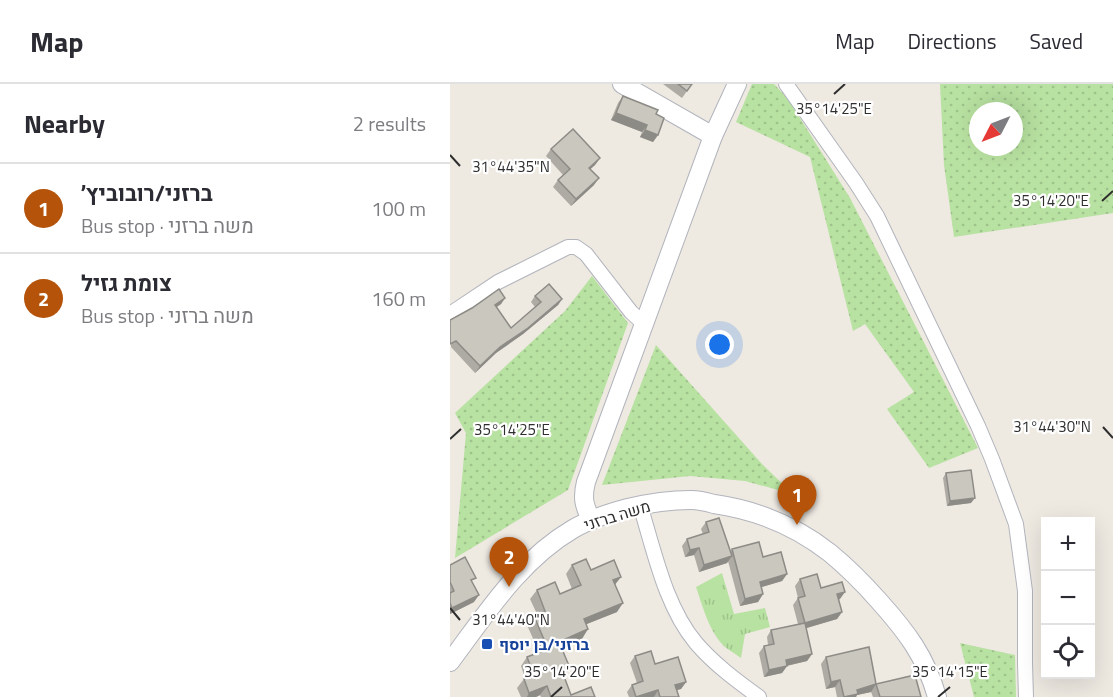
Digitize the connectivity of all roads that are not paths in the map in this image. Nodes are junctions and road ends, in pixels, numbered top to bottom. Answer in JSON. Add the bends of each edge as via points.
{"nodes":[{"id":1,"x":622,"y":84,"type":"edge"},
{"id":2,"x":737,"y":84,"type":"edge"},
{"id":3,"x":786,"y":84,"type":"edge"},
{"id":4,"x":713,"y":136,"type":"junction"},
{"id":5,"x":450,"y":314,"type":"edge"},
{"id":6,"x":645,"y":325,"type":"junction"},
{"id":7,"x":640,"y":505,"type":"junction"},
{"id":8,"x":591,"y":520,"type":"junction"},
{"id":9,"x":450,"y":662,"type":"edge"},
{"id":10,"x":759,"y":697,"type":"edge"},
{"id":11,"x":937,"y":697,"type":"edge"},
{"id":12,"x":1026,"y":697,"type":"edge"}],
"edges":[{"from":1,"to":4,"type":"street"},
{"from":2,"to":4,"type":"street"},
{"from":3,"to":12,"type":"street","via":[[877,216],[992,459],[1016,524],[1025,591]]},
{"from":4,"to":6,"type":"street"},
{"from":5,"to":6,"type":"street","via":[[498,282],[576,247]]},
{"from":6,"to":8,"type":"street","via":[[586,482],[583,496]]},
{"from":7,"to":8,"type":"street","name":"משה ברזני"},
{"from":7,"to":10,"type":"street","via":[[682,623],[710,658]]},
{"from":7,"to":11,"type":"street","name":"משה ברזני","via":[[692,500],[750,511],[781,523],[829,552],[872,593],[919,651]]},
{"from":8,"to":9,"type":"street","name":"משה ברזני","via":[[556,540],[512,580]]}]}
